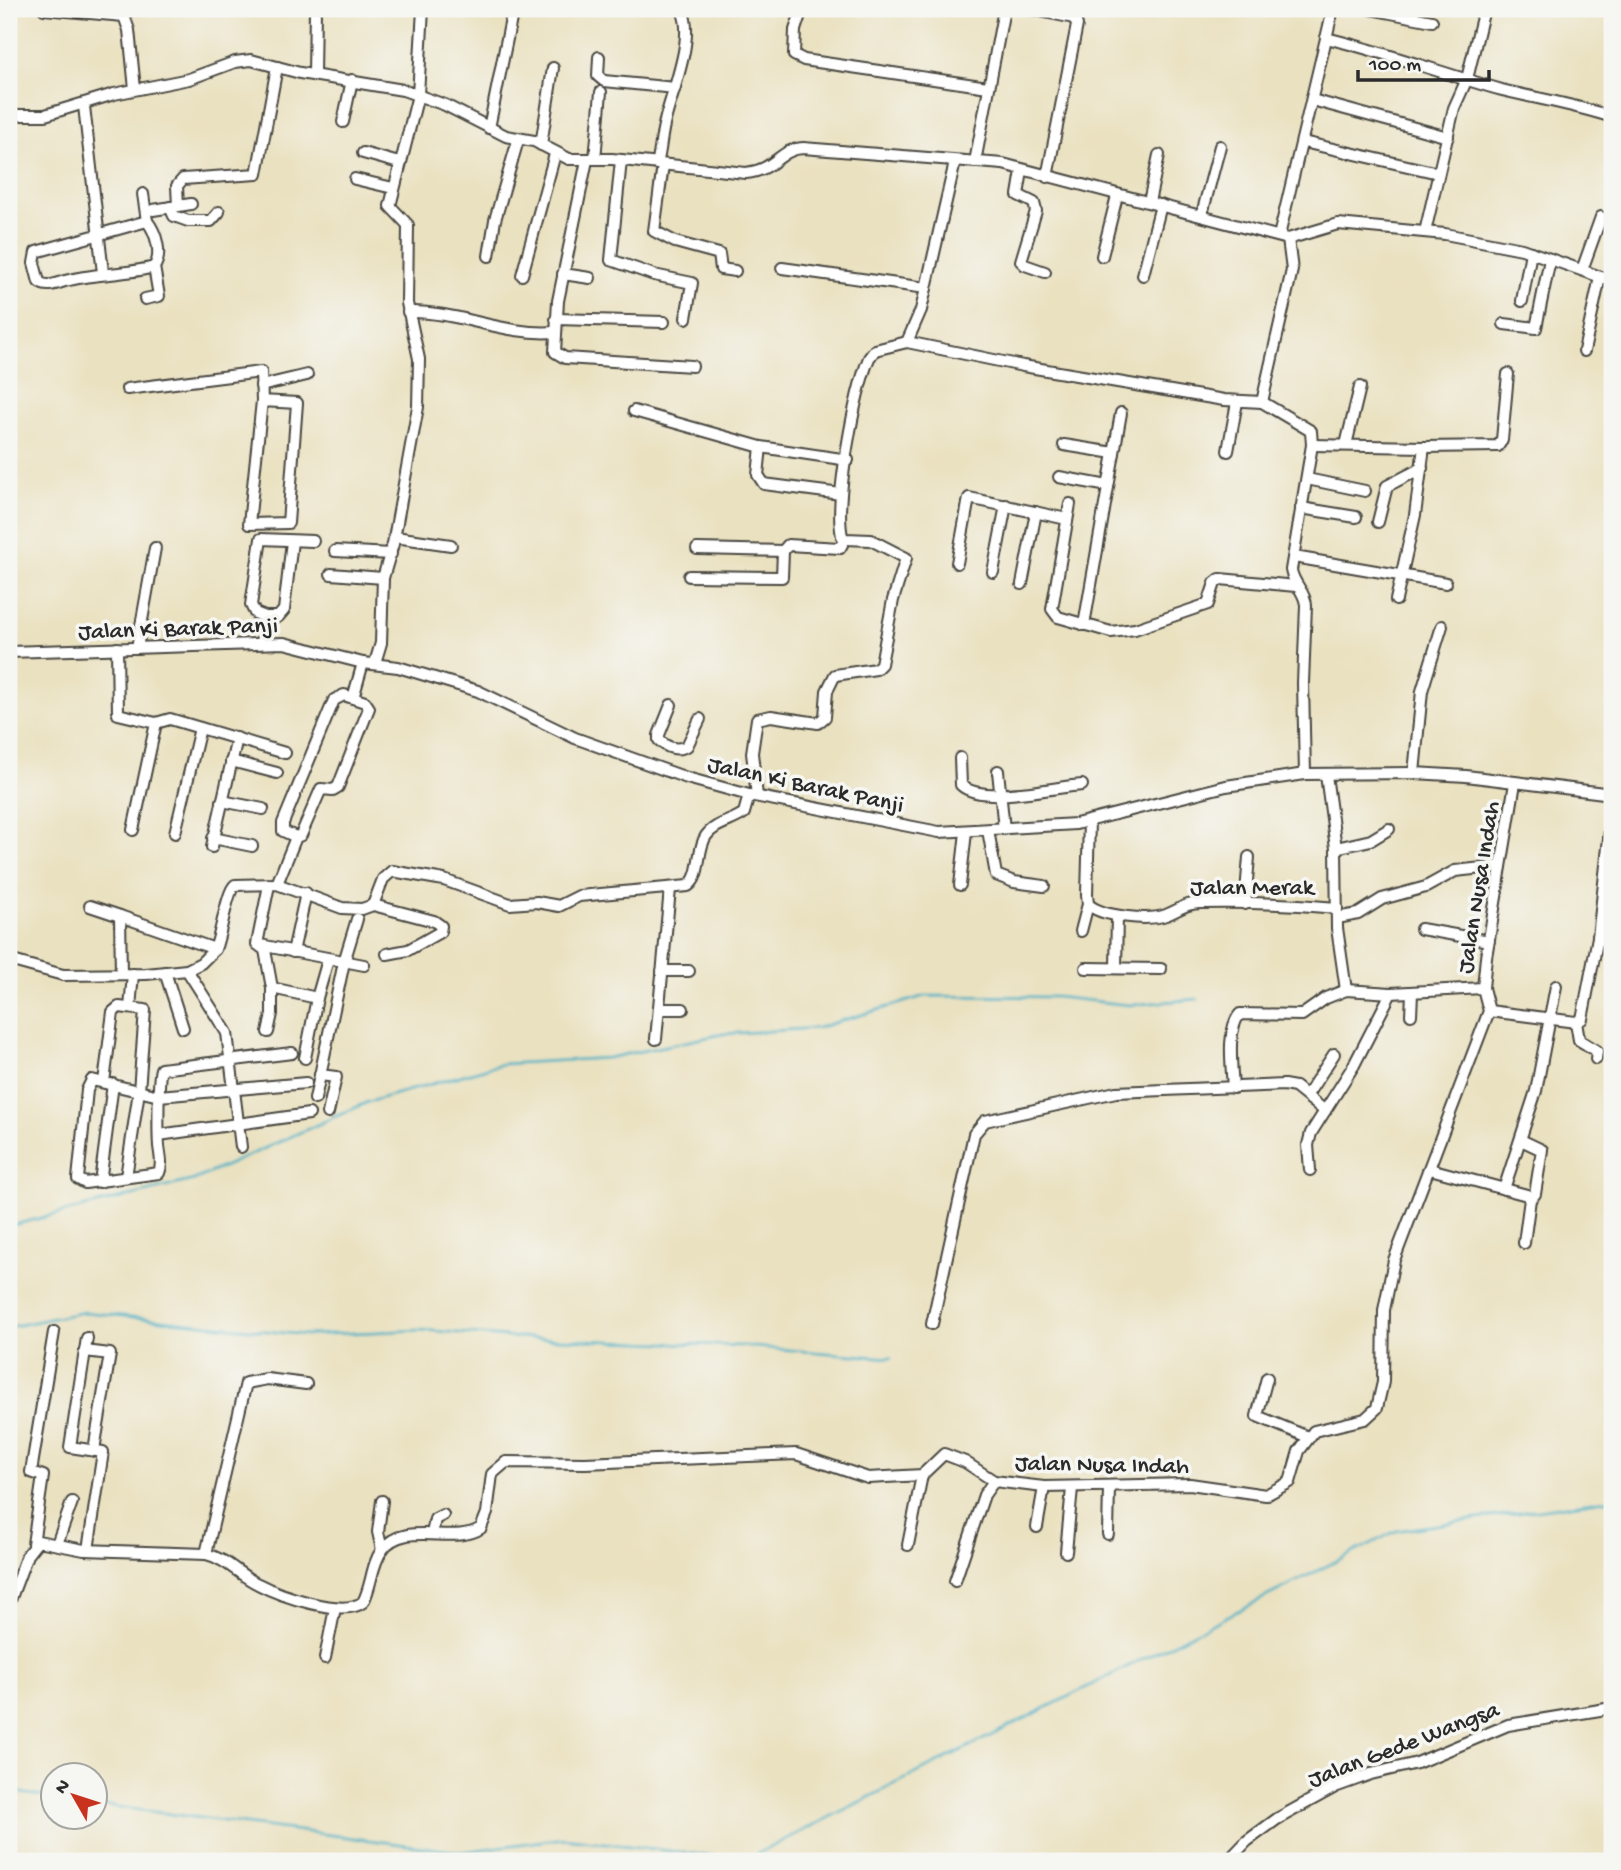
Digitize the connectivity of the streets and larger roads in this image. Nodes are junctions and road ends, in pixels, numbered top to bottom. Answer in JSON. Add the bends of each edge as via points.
{"nodes":[{"id":1,"x":44,"y":9,"type":"edge"},
{"id":2,"x":315,"y":9,"type":"edge"},
{"id":3,"x":424,"y":9,"type":"edge"},
{"id":4,"x":513,"y":9,"type":"edge"},
{"id":5,"x":681,"y":9,"type":"edge"},
{"id":6,"x":802,"y":9,"type":"edge"},
{"id":7,"x":1004,"y":9,"type":"edge"},
{"id":8,"x":1030,"y":9,"type":"edge"},
{"id":9,"x":1333,"y":9,"type":"edge"},
{"id":10,"x":1370,"y":9,"type":"edge"},
{"id":11,"x":1484,"y":9,"type":"edge"},
{"id":12,"x":74,"y":10,"type":"edge"},
{"id":13,"x":1432,"y":21,"type":"dead end"},
{"id":14,"x":1326,"y":38,"type":"junction"},
{"id":15,"x":599,"y":57,"type":"dead end"},
{"id":16,"x":278,"y":67,"type":"junction"},
{"id":17,"x":553,"y":68,"type":"dead end"},
{"id":18,"x":314,"y":75,"type":"junction"},
{"id":19,"x":1467,"y":79,"type":"junction"},
{"id":20,"x":352,"y":80,"type":"junction"},
{"id":21,"x":675,"y":88,"type":"junction"},
{"id":22,"x":988,"y":88,"type":"junction"},
{"id":23,"x":135,"y":89,"type":"junction"},
{"id":24,"x":601,"y":92,"type":"dead end"},
{"id":25,"x":418,"y":95,"type":"junction"},
{"id":26,"x":1312,"y":100,"type":"junction"},
{"id":27,"x":84,"y":106,"type":"junction"},
{"id":28,"x":9,"y":115,"type":"edge"},
{"id":29,"x":1612,"y":117,"type":"edge"},
{"id":30,"x":344,"y":122,"type":"dead end"},
{"id":31,"x":489,"y":128,"type":"junction"},
{"id":32,"x":1448,"y":138,"type":"junction"},
{"id":33,"x":518,"y":140,"type":"junction"},
{"id":34,"x":1303,"y":142,"type":"junction"},
{"id":35,"x":541,"y":145,"type":"junction"},
{"id":36,"x":1220,"y":146,"type":"dead end"},
{"id":37,"x":363,"y":153,"type":"dead end"},
{"id":38,"x":555,"y":154,"type":"junction"},
{"id":39,"x":1159,"y":155,"type":"dead end"},
{"id":40,"x":591,"y":159,"type":"junction"},
{"id":41,"x":621,"y":160,"type":"junction"},
{"id":42,"x":955,"y":162,"type":"junction"},
{"id":43,"x":975,"y":162,"type":"junction"},
{"id":44,"x":399,"y":163,"type":"junction"},
{"id":45,"x":660,"y":164,"type":"junction"},
{"id":46,"x":1022,"y":171,"type":"junction"},
{"id":47,"x":1438,"y":173,"type":"junction"},
{"id":48,"x":1047,"y":177,"type":"junction"},
{"id":49,"x":355,"y":179,"type":"dead end"},
{"id":50,"x":393,"y":188,"type":"junction"},
{"id":51,"x":143,"y":194,"type":"dead end"},
{"id":52,"x":1117,"y":196,"type":"junction"},
{"id":53,"x":1149,"y":202,"type":"junction"},
{"id":54,"x":191,"y":204,"type":"dead end"},
{"id":55,"x":1161,"y":205,"type":"junction"},
{"id":56,"x":174,"y":206,"type":"junction"},
{"id":57,"x":153,"y":210,"type":"dead end"},
{"id":58,"x":219,"y":212,"type":"dead end"},
{"id":59,"x":1202,"y":214,"type":"junction"},
{"id":60,"x":1601,"y":217,"type":"dead end"},
{"id":61,"x":147,"y":221,"type":"junction"},
{"id":62,"x":1425,"y":232,"type":"junction"},
{"id":63,"x":97,"y":235,"type":"junction"},
{"id":64,"x":1284,"y":237,"type":"junction"},
{"id":65,"x":1531,"y":252,"type":"junction"},
{"id":66,"x":489,"y":256,"type":"dead end"},
{"id":67,"x":1102,"y":256,"type":"dead end"},
{"id":68,"x":1550,"y":258,"type":"junction"},
{"id":69,"x":154,"y":267,"type":"junction"},
{"id":70,"x":782,"y":268,"type":"dead end"},
{"id":71,"x":1582,"y":270,"type":"junction"},
{"id":72,"x":735,"y":271,"type":"dead end"},
{"id":73,"x":1045,"y":272,"type":"dead end"},
{"id":74,"x":103,"y":273,"type":"junction"},
{"id":75,"x":563,"y":274,"type":"junction"},
{"id":76,"x":522,"y":275,"type":"dead end"},
{"id":77,"x":1143,"y":275,"type":"dead end"},
{"id":78,"x":1600,"y":277,"type":"junction"},
{"id":79,"x":590,"y":278,"type":"dead end"},
{"id":80,"x":1612,"y":281,"type":"edge"},
{"id":81,"x":926,"y":288,"type":"junction"},
{"id":82,"x":145,"y":299,"type":"dead end"},
{"id":83,"x":1522,"y":301,"type":"dead end"},
{"id":84,"x":408,"y":312,"type":"junction"},
{"id":85,"x":686,"y":318,"type":"dead end"},
{"id":86,"x":556,"y":319,"type":"junction"},
{"id":87,"x":664,"y":322,"type":"dead end"},
{"id":88,"x":1504,"y":324,"type":"dead end"},
{"id":89,"x":555,"y":332,"type":"junction"},
{"id":90,"x":908,"y":342,"type":"junction"},
{"id":91,"x":1584,"y":351,"type":"dead end"},
{"id":92,"x":692,"y":366,"type":"dead end"},
{"id":93,"x":1508,"y":374,"type":"dead end"},
{"id":94,"x":307,"y":375,"type":"dead end"},
{"id":95,"x":261,"y":386,"type":"junction"},
{"id":96,"x":1360,"y":387,"type":"dead end"},
{"id":97,"x":127,"y":389,"type":"dead end"},
{"id":98,"x":262,"y":401,"type":"junction"},
{"id":99,"x":1237,"y":402,"type":"junction"},
{"id":100,"x":1262,"y":402,"type":"junction"},
{"id":101,"x":634,"y":411,"type":"dead end"},
{"id":102,"x":1121,"y":413,"type":"dead end"},
{"id":103,"x":1064,"y":445,"type":"dead end"},
{"id":104,"x":1312,"y":445,"type":"junction"},
{"id":105,"x":1346,"y":445,"type":"junction"},
{"id":106,"x":761,"y":447,"type":"junction"},
{"id":107,"x":1424,"y":447,"type":"junction"},
{"id":108,"x":1228,"y":451,"type":"dead end"},
{"id":109,"x":1114,"y":453,"type":"junction"},
{"id":110,"x":848,"y":460,"type":"junction"},
{"id":111,"x":1422,"y":468,"type":"junction"},
{"id":112,"x":1059,"y":477,"type":"dead end"},
{"id":113,"x":1307,"y":478,"type":"junction"},
{"id":114,"x":1108,"y":486,"type":"junction"},
{"id":115,"x":1365,"y":491,"type":"dead end"},
{"id":116,"x":841,"y":494,"type":"junction"},
{"id":117,"x":1069,"y":504,"type":"dead end"},
{"id":118,"x":1006,"y":505,"type":"junction"},
{"id":119,"x":1301,"y":508,"type":"junction"},
{"id":120,"x":1036,"y":512,"type":"junction"},
{"id":121,"x":1356,"y":517,"type":"dead end"},
{"id":122,"x":1067,"y":519,"type":"junction"},
{"id":123,"x":1378,"y":522,"type":"dead end"},
{"id":124,"x":262,"y":524,"type":"junction"},
{"id":125,"x":395,"y":537,"type":"junction"},
{"id":126,"x":261,"y":539,"type":"junction"},
{"id":127,"x":845,"y":539,"type":"junction"},
{"id":128,"x":292,"y":541,"type":"junction"},
{"id":129,"x":313,"y":541,"type":"dead end"},
{"id":130,"x":451,"y":545,"type":"dead end"},
{"id":131,"x":155,"y":548,"type":"dead end"},
{"id":132,"x":696,"y":549,"type":"dead end"},
{"id":133,"x":335,"y":551,"type":"dead end"},
{"id":134,"x":783,"y":551,"type":"junction"},
{"id":135,"x":391,"y":554,"type":"junction"},
{"id":136,"x":1294,"y":557,"type":"junction"},
{"id":137,"x":957,"y":563,"type":"dead end"},
{"id":138,"x":993,"y":572,"type":"dead end"},
{"id":139,"x":331,"y":574,"type":"dead end"},
{"id":140,"x":1402,"y":575,"type":"junction"},
{"id":141,"x":689,"y":576,"type":"dead end"},
{"id":142,"x":383,"y":578,"type":"junction"},
{"id":143,"x":1446,"y":583,"type":"dead end"},
{"id":144,"x":1022,"y":584,"type":"dead end"},
{"id":145,"x":1296,"y":586,"type":"junction"},
{"id":146,"x":1396,"y":600,"type":"dead end"},
{"id":147,"x":265,"y":617,"type":"junction"},
{"id":148,"x":1084,"y":625,"type":"junction"},
{"id":149,"x":1442,"y":626,"type":"dead end"},
{"id":150,"x":262,"y":642,"type":"junction"},
{"id":151,"x":117,"y":648,"type":"junction"},
{"id":152,"x":137,"y":648,"type":"junction"},
{"id":153,"x":9,"y":652,"type":"edge"},
{"id":154,"x":369,"y":663,"type":"junction"},
{"id":155,"x":353,"y":698,"type":"junction"},
{"id":156,"x":671,"y":705,"type":"dead end"},
{"id":157,"x":700,"y":719,"type":"dead end"},
{"id":158,"x":156,"y":723,"type":"junction"},
{"id":159,"x":200,"y":728,"type":"junction"},
{"id":160,"x":237,"y":738,"type":"junction"},
{"id":161,"x":676,"y":749,"type":"junction"},
{"id":162,"x":285,"y":753,"type":"dead end"},
{"id":163,"x":960,"y":758,"type":"dead end"},
{"id":164,"x":231,"y":761,"type":"junction"},
{"id":165,"x":998,"y":771,"type":"dead end"},
{"id":166,"x":667,"y":772,"type":"junction"},
{"id":167,"x":277,"y":773,"type":"dead end"},
{"id":168,"x":1414,"y":773,"type":"junction"},
{"id":169,"x":1305,"y":774,"type":"junction"},
{"id":170,"x":1326,"y":775,"type":"junction"},
{"id":171,"x":1515,"y":783,"type":"junction"},
{"id":172,"x":1082,"y":785,"type":"dead end"},
{"id":173,"x":1612,"y":794,"type":"edge"},
{"id":174,"x":753,"y":795,"type":"junction"},
{"id":175,"x":1000,"y":795,"type":"junction"},
{"id":176,"x":222,"y":801,"type":"junction"},
{"id":177,"x":263,"y":809,"type":"dead end"},
{"id":178,"x":1612,"y":811,"type":"edge"},
{"id":179,"x":1089,"y":821,"type":"junction"},
{"id":180,"x":1004,"y":829,"type":"junction"},
{"id":181,"x":133,"y":830,"type":"dead end"},
{"id":182,"x":988,"y":830,"type":"junction"},
{"id":183,"x":1389,"y":830,"type":"dead end"},
{"id":184,"x":966,"y":832,"type":"junction"},
{"id":185,"x":175,"y":833,"type":"dead end"},
{"id":186,"x":296,"y":837,"type":"junction"},
{"id":187,"x":252,"y":846,"type":"dead end"},
{"id":188,"x":1336,"y":848,"type":"junction"},
{"id":189,"x":1249,"y":857,"type":"dead end"},
{"id":190,"x":1501,"y":866,"type":"junction"},
{"id":191,"x":273,"y":884,"type":"junction"},
{"id":192,"x":960,"y":885,"type":"dead end"},
{"id":193,"x":1044,"y":886,"type":"dead end"},
{"id":194,"x":670,"y":889,"type":"junction"},
{"id":195,"x":306,"y":893,"type":"junction"},
{"id":196,"x":1088,"y":904,"type":"junction"},
{"id":197,"x":1245,"y":904,"type":"junction"},
{"id":198,"x":373,"y":905,"type":"junction"},
{"id":199,"x":90,"y":906,"type":"dead end"},
{"id":200,"x":1337,"y":913,"type":"junction"},
{"id":201,"x":120,"y":916,"type":"junction"},
{"id":202,"x":1117,"y":916,"type":"junction"},
{"id":203,"x":357,"y":919,"type":"dead end"},
{"id":204,"x":1421,"y":929,"type":"dead end"},
{"id":205,"x":1081,"y":931,"type":"dead end"},
{"id":206,"x":1598,"y":937,"type":"junction"},
{"id":207,"x":1489,"y":941,"type":"junction"},
{"id":208,"x":1612,"y":941,"type":"edge"},
{"id":209,"x":257,"y":944,"type":"junction"},
{"id":210,"x":215,"y":949,"type":"junction"},
{"id":211,"x":293,"y":952,"type":"junction"},
{"id":212,"x":387,"y":954,"type":"dead end"},
{"id":213,"x":9,"y":960,"type":"edge"},
{"id":214,"x":344,"y":961,"type":"junction"},
{"id":215,"x":327,"y":963,"type":"dead end"},
{"id":216,"x":364,"y":965,"type":"dead end"},
{"id":217,"x":1086,"y":968,"type":"dead end"},
{"id":218,"x":1116,"y":968,"type":"junction"},
{"id":219,"x":1161,"y":969,"type":"dead end"},
{"id":220,"x":187,"y":970,"type":"junction"},
{"id":221,"x":662,"y":971,"type":"junction"},
{"id":222,"x":689,"y":971,"type":"dead end"},
{"id":223,"x":165,"y":972,"type":"junction"},
{"id":224,"x":127,"y":974,"type":"junction"},
{"id":225,"x":1556,"y":986,"type":"dead end"},
{"id":226,"x":272,"y":988,"type":"junction"},
{"id":227,"x":1483,"y":988,"type":"junction"},
{"id":228,"x":1346,"y":990,"type":"junction"},
{"id":229,"x":1391,"y":993,"type":"junction"},
{"id":230,"x":1412,"y":993,"type":"junction"},
{"id":231,"x":317,"y":998,"type":"junction"},
{"id":232,"x":130,"y":1008,"type":"junction"},
{"id":233,"x":659,"y":1009,"type":"junction"},
{"id":234,"x":683,"y":1009,"type":"dead end"},
{"id":235,"x":1489,"y":1011,"type":"junction"},
{"id":236,"x":1411,"y":1015,"type":"dead end"},
{"id":237,"x":1552,"y":1018,"type":"junction"},
{"id":238,"x":1576,"y":1022,"type":"junction"},
{"id":239,"x":183,"y":1028,"type":"dead end"},
{"id":240,"x":268,"y":1032,"type":"dead end"},
{"id":241,"x":656,"y":1039,"type":"dead end"},
{"id":242,"x":292,"y":1053,"type":"dead end"},
{"id":243,"x":1334,"y":1054,"type":"dead end"},
{"id":244,"x":232,"y":1058,"type":"junction"},
{"id":245,"x":304,"y":1058,"type":"dead end"},
{"id":246,"x":1597,"y":1059,"type":"dead end"},
{"id":247,"x":320,"y":1075,"type":"junction"},
{"id":248,"x":108,"y":1083,"type":"junction"},
{"id":249,"x":306,"y":1083,"type":"dead end"},
{"id":250,"x":1233,"y":1088,"type":"junction"},
{"id":251,"x":235,"y":1090,"type":"junction"},
{"id":252,"x":139,"y":1091,"type":"junction"},
{"id":253,"x":1307,"y":1095,"type":"junction"},
{"id":254,"x":159,"y":1096,"type":"junction"},
{"id":255,"x":314,"y":1099,"type":"dead end"},
{"id":256,"x":1325,"y":1111,"type":"junction"},
{"id":257,"x":328,"y":1113,"type":"dead end"},
{"id":258,"x":309,"y":1114,"type":"dead end"},
{"id":259,"x":239,"y":1124,"type":"junction"},
{"id":260,"x":159,"y":1135,"type":"junction"},
{"id":261,"x":1521,"y":1140,"type":"junction"},
{"id":262,"x":241,"y":1147,"type":"dead end"},
{"id":263,"x":1430,"y":1169,"type":"junction"},
{"id":264,"x":1310,"y":1170,"type":"dead end"},
{"id":265,"x":126,"y":1177,"type":"junction"},
{"id":266,"x":100,"y":1182,"type":"junction"},
{"id":267,"x":1504,"y":1189,"type":"junction"},
{"id":268,"x":1530,"y":1199,"type":"junction"},
{"id":269,"x":1524,"y":1243,"type":"dead end"},
{"id":270,"x":932,"y":1324,"type":"dead end"},
{"id":271,"x":54,"y":1332,"type":"dead end"},
{"id":272,"x":87,"y":1338,"type":"dead end"},
{"id":273,"x":85,"y":1350,"type":"junction"},
{"id":274,"x":1267,"y":1378,"type":"dead end"},
{"id":275,"x":306,"y":1384,"type":"dead end"},
{"id":276,"x":1308,"y":1437,"type":"junction"},
{"id":277,"x":94,"y":1451,"type":"junction"},
{"id":278,"x":922,"y":1475,"type":"junction"},
{"id":279,"x":994,"y":1481,"type":"junction"},
{"id":280,"x":1109,"y":1486,"type":"junction"},
{"id":281,"x":1044,"y":1487,"type":"junction"},
{"id":282,"x":1072,"y":1488,"type":"junction"},
{"id":283,"x":383,"y":1501,"type":"dead end"},
{"id":284,"x":72,"y":1502,"type":"dead end"},
{"id":285,"x":443,"y":1515,"type":"dead end"},
{"id":286,"x":1037,"y":1527,"type":"dead end"},
{"id":287,"x":432,"y":1534,"type":"junction"},
{"id":288,"x":1108,"y":1534,"type":"dead end"},
{"id":289,"x":33,"y":1544,"type":"junction"},
{"id":290,"x":57,"y":1544,"type":"junction"},
{"id":291,"x":908,"y":1545,"type":"dead end"},
{"id":292,"x":88,"y":1550,"type":"junction"},
{"id":293,"x":382,"y":1550,"type":"junction"},
{"id":294,"x":1066,"y":1552,"type":"dead end"},
{"id":295,"x":206,"y":1554,"type":"junction"},
{"id":296,"x":955,"y":1581,"type":"dead end"},
{"id":297,"x":9,"y":1604,"type":"edge"},
{"id":298,"x":335,"y":1608,"type":"junction"},
{"id":299,"x":324,"y":1658,"type":"dead end"},
{"id":300,"x":1612,"y":1708,"type":"edge"},
{"id":301,"x":1228,"y":1861,"type":"edge"}],
"edges":[{"from":1,"to":12,"type":"street"},
{"from":2,"to":18,"type":"street"},
{"from":3,"to":25,"type":"street"},
{"from":4,"to":31,"type":"street"},
{"from":5,"to":21,"type":"street","via":[[684,47]]},
{"from":6,"to":22,"type":"street","via":[[794,55],[804,60]]},
{"from":7,"to":22,"type":"street"},
{"from":8,"to":48,"type":"street","via":[[1074,18],[1077,25]]},
{"from":9,"to":14,"type":"street"},
{"from":10,"to":13,"type":"street"},
{"from":11,"to":19,"type":"street"},
{"from":12,"to":23,"type":"street","via":[[126,18]]},
{"from":14,"to":19,"type":"street"},
{"from":14,"to":26,"type":"street"},
{"from":15,"to":21,"type":"street","via":[[598,76],[604,82]]},
{"from":16,"to":18,"type":"street"},
{"from":16,"to":23,"type":"street","via":[[243,60],[189,79]]},
{"from":16,"to":56,"type":"street","via":[[258,172],[253,176],[183,179]]},
{"from":17,"to":35,"type":"street"},
{"from":18,"to":20,"type":"street"},
{"from":19,"to":29,"type":"street"},
{"from":19,"to":32,"type":"street"},
{"from":20,"to":25,"type":"street"},
{"from":20,"to":30,"type":"street"},
{"from":21,"to":45,"type":"street","via":[[664,121]]},
{"from":22,"to":43,"type":"street"},
{"from":23,"to":27,"type":"street"},
{"from":24,"to":40,"type":"street"},
{"from":25,"to":31,"type":"street"},
{"from":25,"to":44,"type":"street"},
{"from":26,"to":32,"type":"street"},
{"from":26,"to":34,"type":"street"},
{"from":27,"to":28,"type":"street","via":[[45,115]]},
{"from":27,"to":63,"type":"street"},
{"from":31,"to":33,"type":"street"},
{"from":32,"to":47,"type":"street"},
{"from":33,"to":35,"type":"street"},
{"from":33,"to":66,"type":"street"},
{"from":34,"to":47,"type":"street"},
{"from":34,"to":64,"type":"street"},
{"from":35,"to":38,"type":"street"},
{"from":36,"to":59,"type":"street"},
{"from":37,"to":44,"type":"street"},
{"from":38,"to":40,"type":"street"},
{"from":38,"to":76,"type":"street"},
{"from":39,"to":53,"type":"street"},
{"from":40,"to":41,"type":"street"},
{"from":40,"to":75,"type":"street"},
{"from":41,"to":45,"type":"street"},
{"from":41,"to":85,"type":"street","via":[[611,260],[692,283]]},
{"from":42,"to":43,"type":"street"},
{"from":42,"to":45,"type":"street","via":[[803,148],[788,151],[765,170],[746,173]]},
{"from":42,"to":81,"type":"street"},
{"from":43,"to":46,"type":"street"},
{"from":44,"to":50,"type":"street"},
{"from":45,"to":72,"type":"street","via":[[654,231],[719,254],[720,267]]},
{"from":46,"to":48,"type":"street"},
{"from":46,"to":73,"type":"street","via":[[1018,195],[1034,203],[1036,211],[1021,261]]},
{"from":47,"to":62,"type":"street"},
{"from":48,"to":52,"type":"street"},
{"from":49,"to":50,"type":"street"},
{"from":50,"to":84,"type":"street","via":[[391,209],[408,225]]},
{"from":51,"to":61,"type":"street"},
{"from":52,"to":53,"type":"street"},
{"from":52,"to":67,"type":"street"},
{"from":53,"to":55,"type":"street"},
{"from":54,"to":56,"type":"street"},
{"from":55,"to":59,"type":"street"},
{"from":55,"to":77,"type":"street"},
{"from":56,"to":57,"type":"street"},
{"from":56,"to":58,"type":"street","via":[[174,216],[188,221],[211,221]]},
{"from":59,"to":64,"type":"street"},
{"from":60,"to":71,"type":"street"},
{"from":61,"to":63,"type":"street"},
{"from":61,"to":69,"type":"street","via":[[158,252]]},
{"from":62,"to":64,"type":"street","via":[[1338,224]]},
{"from":62,"to":65,"type":"street"},
{"from":63,"to":74,"type":"street"},
{"from":63,"to":74,"type":"street","via":[[36,252],[34,263],[39,282],[46,285]]},
{"from":64,"to":100,"type":"street","via":[[1292,270]]},
{"from":65,"to":68,"type":"street"},
{"from":65,"to":83,"type":"street"},
{"from":68,"to":71,"type":"street"},
{"from":68,"to":88,"type":"street","via":[[1536,328]]},
{"from":69,"to":74,"type":"street"},
{"from":69,"to":82,"type":"street","via":[[159,296]]},
{"from":70,"to":81,"type":"street"},
{"from":71,"to":78,"type":"street"},
{"from":75,"to":79,"type":"street"},
{"from":75,"to":86,"type":"street"},
{"from":78,"to":80,"type":"street"},
{"from":78,"to":91,"type":"street"},
{"from":81,"to":90,"type":"street"},
{"from":84,"to":89,"type":"street","via":[[446,313],[506,329]]},
{"from":84,"to":125,"type":"street","via":[[419,359],[418,407]]},
{"from":86,"to":87,"type":"street"},
{"from":86,"to":89,"type":"street"},
{"from":89,"to":92,"type":"street","via":[[555,352],[565,358]]},
{"from":90,"to":99,"type":"street"},
{"from":90,"to":110,"type":"street","via":[[883,346],[871,354],[852,419]]},
{"from":93,"to":107,"type":"street","via":[[1498,446]]},
{"from":94,"to":95,"type":"street"},
{"from":95,"to":97,"type":"street","via":[[261,372]]},
{"from":95,"to":98,"type":"street"},
{"from":96,"to":105,"type":"street"},
{"from":98,"to":124,"type":"street","via":[[249,524]]},
{"from":98,"to":124,"type":"street","via":[[297,403],[288,523]]},
{"from":99,"to":100,"type":"street"},
{"from":99,"to":108,"type":"street"},
{"from":100,"to":104,"type":"street","via":[[1308,428]]},
{"from":101,"to":106,"type":"street"},
{"from":102,"to":109,"type":"street"},
{"from":103,"to":109,"type":"street"},
{"from":104,"to":105,"type":"street"},
{"from":104,"to":113,"type":"street"},
{"from":105,"to":107,"type":"street"},
{"from":106,"to":110,"type":"street"},
{"from":106,"to":116,"type":"street","via":[[758,475],[764,484]]},
{"from":107,"to":111,"type":"street"},
{"from":109,"to":114,"type":"street"},
{"from":110,"to":116,"type":"street"},
{"from":111,"to":123,"type":"street","via":[[1387,486]]},
{"from":111,"to":140,"type":"street"},
{"from":112,"to":114,"type":"street"},
{"from":113,"to":115,"type":"street"},
{"from":113,"to":119,"type":"street"},
{"from":114,"to":148,"type":"street"},
{"from":116,"to":127,"type":"street","via":[[840,530]]},
{"from":117,"to":122,"type":"street"},
{"from":118,"to":120,"type":"street"},
{"from":118,"to":137,"type":"street","via":[[969,498]]},
{"from":118,"to":138,"type":"street"},
{"from":119,"to":121,"type":"street"},
{"from":119,"to":136,"type":"street"},
{"from":120,"to":122,"type":"street"},
{"from":120,"to":144,"type":"street"},
{"from":122,"to":148,"type":"street","via":[[1052,612]]},
{"from":124,"to":126,"type":"street"},
{"from":125,"to":130,"type":"street"},
{"from":125,"to":135,"type":"street"},
{"from":126,"to":128,"type":"street"},
{"from":126,"to":147,"type":"street","via":[[251,605]]},
{"from":127,"to":134,"type":"street","via":[[839,548],[795,544]]},
{"from":127,"to":174,"type":"street","via":[[871,540],[906,558],[881,664],[876,669],[835,675],[827,691],[825,717],[818,723],[771,716],[757,719]]},
{"from":128,"to":129,"type":"street"},
{"from":128,"to":147,"type":"street","via":[[284,610],[278,617]]},
{"from":131,"to":152,"type":"street"},
{"from":132,"to":134,"type":"street"},
{"from":133,"to":135,"type":"street"},
{"from":134,"to":141,"type":"street","via":[[782,577]]},
{"from":135,"to":142,"type":"street"},
{"from":136,"to":140,"type":"street"},
{"from":136,"to":145,"type":"street","via":[[1291,570]]},
{"from":139,"to":142,"type":"street"},
{"from":140,"to":143,"type":"street"},
{"from":140,"to":146,"type":"street"},
{"from":142,"to":154,"type":"street","via":[[382,643]]},
{"from":145,"to":148,"type":"street","via":[[1220,579],[1205,606],[1132,630],[1107,632]]},
{"from":145,"to":169,"type":"street","via":[[1306,605]]},
{"from":147,"to":150,"type":"street"},
{"from":149,"to":168,"type":"street","via":[[1422,691]]},
{"from":150,"to":152,"type":"street","name":"Jalan Ki Barak Panji"},
{"from":150,"to":154,"type":"street","name":"Jalan Ki Barak Panji"},
{"from":151,"to":152,"type":"street","name":"Jalan Ki Barak Panji"},
{"from":151,"to":153,"type":"street","name":"Jalan Ki Barak Panji"},
{"from":151,"to":158,"type":"street","via":[[118,714]]},
{"from":154,"to":155,"type":"street"},
{"from":154,"to":166,"type":"street","name":"Jalan Ki Barak Panji","via":[[478,691],[575,738]]},
{"from":155,"to":186,"type":"street","via":[[336,697],[283,823],[283,831]]},
{"from":155,"to":186,"type":"street","via":[[369,708],[338,787],[321,789],[301,835]]},
{"from":156,"to":161,"type":"street","via":[[659,740]]},
{"from":157,"to":161,"type":"street","via":[[692,740]]},
{"from":158,"to":159,"type":"street","via":[[170,719]]},
{"from":158,"to":181,"type":"street"},
{"from":159,"to":160,"type":"street"},
{"from":159,"to":185,"type":"street"},
{"from":160,"to":162,"type":"street"},
{"from":160,"to":164,"type":"street"},
{"from":161,"to":166,"type":"street"},
{"from":163,"to":175,"type":"street","via":[[965,789]]},
{"from":164,"to":167,"type":"street"},
{"from":164,"to":176,"type":"street"},
{"from":165,"to":175,"type":"street"},
{"from":166,"to":174,"type":"street","name":"Jalan Ki Barak Panji"},
{"from":168,"to":170,"type":"street","name":"Jalan Ki Barak Panji"},
{"from":168,"to":171,"type":"street","name":"Jalan Ki Barak Panji"},
{"from":169,"to":170,"type":"street","name":"Jalan Ki Barak Panji"},
{"from":169,"to":179,"type":"street","name":"Jalan Ki Barak Panji","via":[[1226,786]]},
{"from":170,"to":188,"type":"street"},
{"from":171,"to":173,"type":"street","name":"Jalan Ki Barak Panji"},
{"from":171,"to":190,"type":"street","name":"Jalan Nusa Indah"},
{"from":172,"to":175,"type":"street"},
{"from":174,"to":184,"type":"street","name":"Jalan Ki Barak Panji","via":[[932,831]]},
{"from":174,"to":194,"type":"street","via":[[744,813],[705,837],[692,884]]},
{"from":175,"to":180,"type":"street"},
{"from":176,"to":177,"type":"street"},
{"from":176,"to":187,"type":"street","via":[[212,843]]},
{"from":178,"to":206,"type":"street"},
{"from":179,"to":180,"type":"street","name":"Jalan Ki Barak Panji"},
{"from":179,"to":196,"type":"street"},
{"from":180,"to":182,"type":"street","name":"Jalan Ki Barak Panji"},
{"from":182,"to":184,"type":"street","name":"Jalan Ki Barak Panji"},
{"from":182,"to":193,"type":"street","via":[[996,875]]},
{"from":183,"to":188,"type":"street","via":[[1371,840]]},
{"from":184,"to":192,"type":"street"},
{"from":186,"to":191,"type":"street"},
{"from":188,"to":200,"type":"street"},
{"from":189,"to":197,"type":"street"},
{"from":190,"to":200,"type":"street","via":[[1455,871],[1426,887],[1382,899],[1358,914]]},
{"from":190,"to":207,"type":"street","name":"Jalan Nusa Indah"},
{"from":191,"to":195,"type":"street"},
{"from":191,"to":209,"type":"street"},
{"from":191,"to":210,"type":"street","via":[[231,887]]},
{"from":194,"to":198,"type":"street","via":[[579,896],[559,906],[510,904],[435,878],[392,871],[383,879]]},
{"from":194,"to":221,"type":"street"},
{"from":195,"to":198,"type":"street","via":[[342,908]]},
{"from":195,"to":211,"type":"street"},
{"from":196,"to":202,"type":"street","name":"Jalan Merak"},
{"from":196,"to":205,"type":"street"},
{"from":197,"to":200,"type":"street","name":"Jalan Merak"},
{"from":197,"to":202,"type":"street","name":"Jalan Merak","via":[[1195,903],[1163,916]]},
{"from":198,"to":212,"type":"street","via":[[441,926],[440,932],[419,946]]},
{"from":199,"to":201,"type":"street"},
{"from":200,"to":228,"type":"street"},
{"from":201,"to":210,"type":"street"},
{"from":201,"to":224,"type":"street"},
{"from":202,"to":218,"type":"street"},
{"from":203,"to":214,"type":"street"},
{"from":204,"to":207,"type":"street"},
{"from":206,"to":208,"type":"street"},
{"from":206,"to":238,"type":"street","via":[[1584,1015]]},
{"from":207,"to":227,"type":"street","name":"Jalan Nusa Indah"},
{"from":209,"to":211,"type":"street"},
{"from":209,"to":226,"type":"street","via":[[265,950]]},
{"from":210,"to":220,"type":"street"},
{"from":211,"to":214,"type":"street"},
{"from":213,"to":224,"type":"street","via":[[63,975]]},
{"from":214,"to":216,"type":"street"},
{"from":214,"to":247,"type":"street"},
{"from":215,"to":231,"type":"street"},
{"from":217,"to":218,"type":"street"},
{"from":218,"to":219,"type":"street"},
{"from":220,"to":223,"type":"street"},
{"from":220,"to":244,"type":"street","via":[[224,1024]]},
{"from":221,"to":222,"type":"street"},
{"from":221,"to":233,"type":"street"},
{"from":223,"to":224,"type":"street"},
{"from":223,"to":239,"type":"street"},
{"from":224,"to":232,"type":"street"},
{"from":225,"to":237,"type":"street"},
{"from":226,"to":231,"type":"street"},
{"from":226,"to":240,"type":"street"},
{"from":227,"to":230,"type":"street"},
{"from":227,"to":235,"type":"street","name":"Jalan Nusa Indah"},
{"from":228,"to":229,"type":"street"},
{"from":228,"to":250,"type":"street","via":[[1302,1015],[1237,1016]]},
{"from":229,"to":230,"type":"street"},
{"from":229,"to":256,"type":"street","via":[[1361,1054]]},
{"from":230,"to":236,"type":"street"},
{"from":231,"to":245,"type":"street"},
{"from":232,"to":248,"type":"street","via":[[113,1012]]},
{"from":232,"to":252,"type":"street","via":[[145,1010]]},
{"from":233,"to":234,"type":"street"},
{"from":233,"to":241,"type":"street"},
{"from":235,"to":237,"type":"street"},
{"from":235,"to":263,"type":"street"},
{"from":237,"to":238,"type":"street"},
{"from":237,"to":261,"type":"street"},
{"from":238,"to":246,"type":"street","via":[[1579,1040],[1597,1051]]},
{"from":242,"to":244,"type":"street"},
{"from":243,"to":253,"type":"street"},
{"from":244,"to":251,"type":"street"},
{"from":244,"to":254,"type":"street","via":[[161,1069]]},
{"from":247,"to":255,"type":"street"},
{"from":247,"to":257,"type":"street","via":[[337,1077]]},
{"from":248,"to":252,"type":"street"},
{"from":248,"to":266,"type":"street"},
{"from":248,"to":266,"type":"street","via":[[92,1080],[87,1090],[77,1174],[81,1182]]},
{"from":249,"to":251,"type":"street"},
{"from":250,"to":253,"type":"street","via":[[1290,1085]]},
{"from":250,"to":270,"type":"street","via":[[1116,1092],[979,1125]]},
{"from":251,"to":254,"type":"street"},
{"from":251,"to":259,"type":"street"},
{"from":252,"to":254,"type":"street"},
{"from":252,"to":265,"type":"street"},
{"from":253,"to":256,"type":"street"},
{"from":254,"to":260,"type":"street"},
{"from":256,"to":264,"type":"street","via":[[1309,1139]]},
{"from":258,"to":259,"type":"street"},
{"from":259,"to":260,"type":"street"},
{"from":259,"to":262,"type":"street"},
{"from":260,"to":265,"type":"street","via":[[159,1173]]},
{"from":261,"to":267,"type":"street"},
{"from":261,"to":268,"type":"street","via":[[1542,1150],[1535,1194]]},
{"from":263,"to":267,"type":"street"},
{"from":263,"to":276,"type":"street","via":[[1388,1286],[1384,1382],[1377,1408],[1365,1419],[1325,1427]]},
{"from":265,"to":266,"type":"street"},
{"from":267,"to":268,"type":"street"},
{"from":268,"to":269,"type":"street"},
{"from":271,"to":289,"type":"street","via":[[31,1472],[43,1476]]},
{"from":272,"to":273,"type":"street"},
{"from":273,"to":277,"type":"street","via":[[70,1447]]},
{"from":273,"to":277,"type":"street","via":[[110,1354]]},
{"from":274,"to":276,"type":"street","via":[[1257,1416]]},
{"from":275,"to":295,"type":"street","via":[[259,1379],[246,1383]]},
{"from":276,"to":280,"type":"street","name":"Jalan Nusa Indah","via":[[1298,1451],[1290,1482],[1265,1495],[1190,1484]]},
{"from":277,"to":292,"type":"street","via":[[103,1452]]},
{"from":278,"to":279,"type":"street","name":"Jalan Nusa Indah","via":[[944,1454]]},
{"from":278,"to":287,"type":"street","via":[[858,1478],[796,1454],[585,1463],[514,1461],[492,1474],[481,1528],[466,1534]]},
{"from":278,"to":291,"type":"street"},
{"from":279,"to":281,"type":"street","name":"Jalan Nusa Indah"},
{"from":279,"to":296,"type":"street"},
{"from":280,"to":282,"type":"street","name":"Jalan Nusa Indah"},
{"from":280,"to":288,"type":"street"},
{"from":281,"to":282,"type":"street","name":"Jalan Nusa Indah"},
{"from":281,"to":286,"type":"street"},
{"from":282,"to":294,"type":"street"},
{"from":283,"to":293,"type":"street","via":[[378,1532]]},
{"from":284,"to":290,"type":"street"},
{"from":285,"to":287,"type":"street","via":[[436,1517]]},
{"from":287,"to":293,"type":"street","via":[[400,1538]]},
{"from":289,"to":290,"type":"street"},
{"from":289,"to":297,"type":"street"},
{"from":290,"to":292,"type":"street"},
{"from":292,"to":295,"type":"street"},
{"from":293,"to":298,"type":"street","via":[[363,1602],[351,1609]]},
{"from":295,"to":298,"type":"street","via":[[222,1559],[258,1585]]},
{"from":298,"to":299,"type":"street"},
{"from":300,"to":301,"type":"street","name":"Jalan Gede Wangsa","via":[[1508,1725],[1417,1763],[1335,1787],[1277,1819]]}]}
